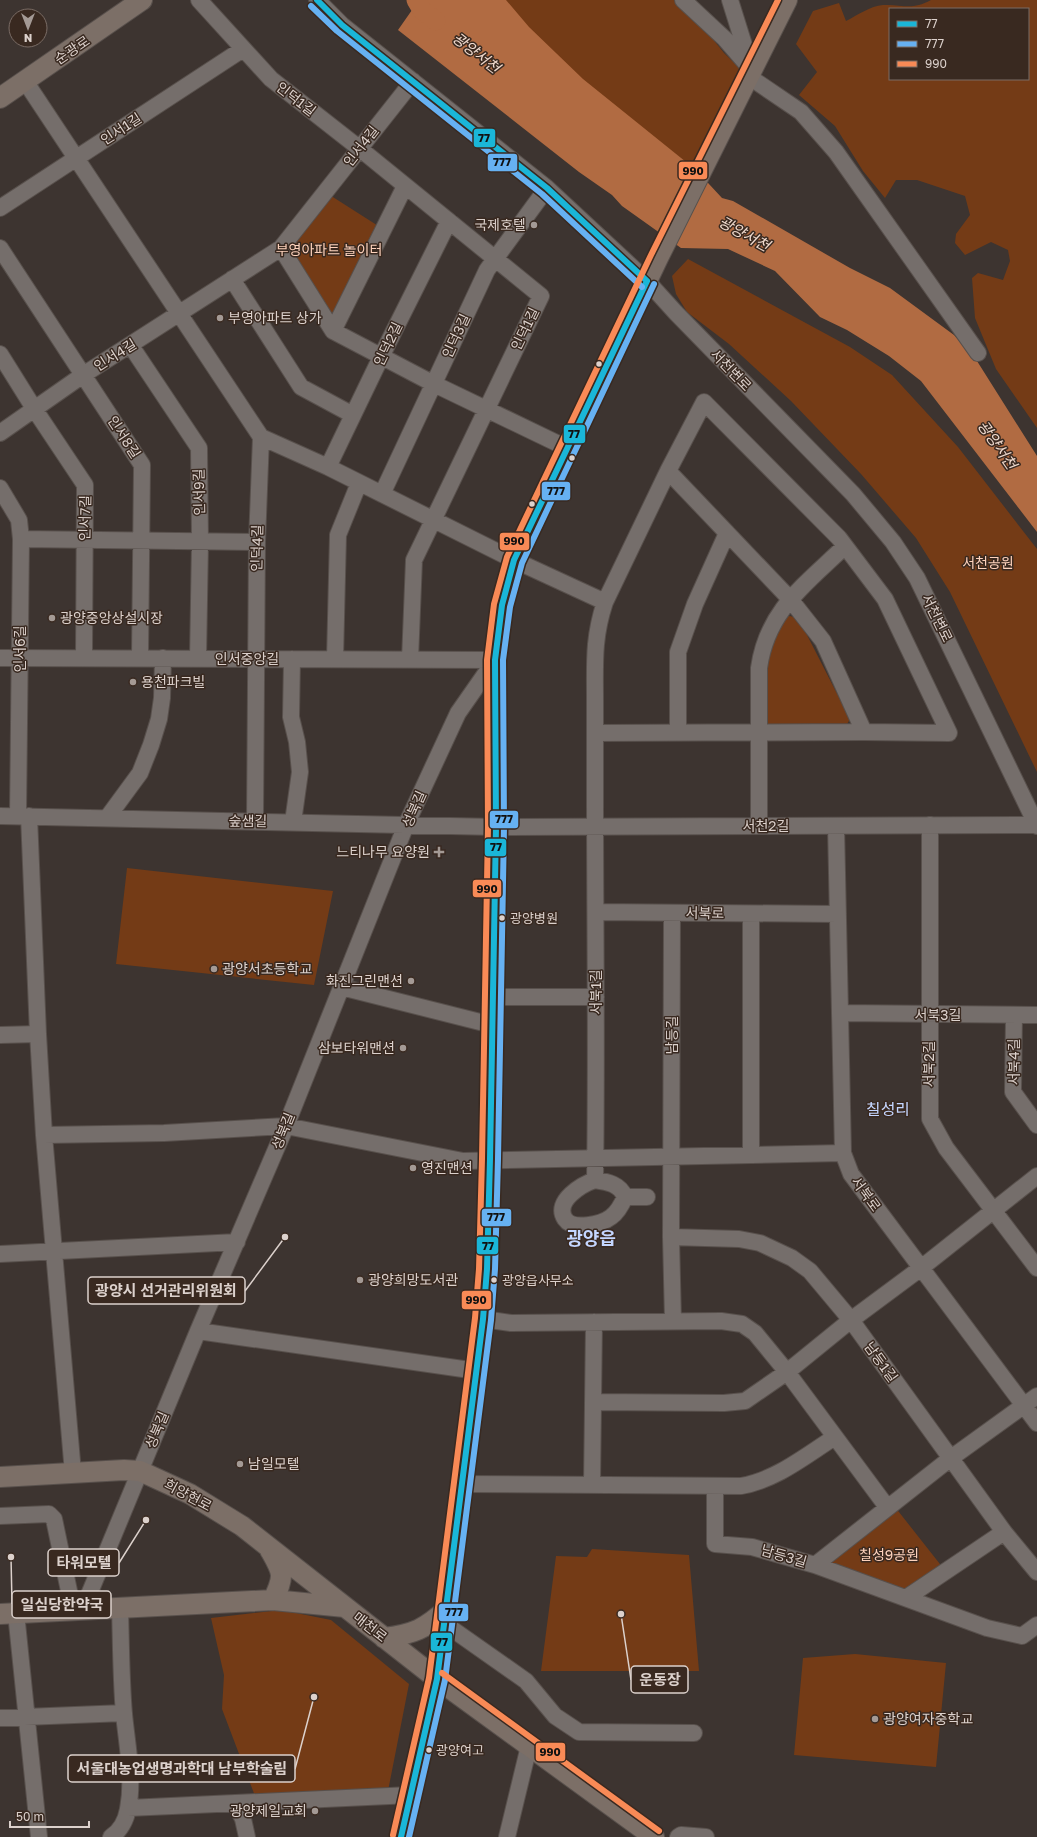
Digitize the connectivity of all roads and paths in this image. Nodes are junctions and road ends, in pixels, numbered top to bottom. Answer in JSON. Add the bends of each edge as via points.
{"nodes":[{"id":1,"x":142,"y":0,"type":"edge"},
{"id":2,"x":199,"y":0,"type":"edge"},
{"id":3,"x":317,"y":0,"type":"edge"},
{"id":4,"x":683,"y":0,"type":"edge"},
{"id":5,"x":730,"y":0,"type":"edge"},
{"id":6,"x":787,"y":0,"type":"edge"},
{"id":7,"x":243,"y":49,"type":"junction"},
{"id":8,"x":748,"y":76,"type":"junction"},
{"id":9,"x":25,"y":81,"type":"junction"},
{"id":10,"x":413,"y":81,"type":"junction"},
{"id":11,"x":0,"y":98,"type":"edge"},
{"id":12,"x":359,"y":148,"type":"junction"},
{"id":13,"x":75,"y":159,"type":"junction"},
{"id":14,"x":405,"y":186,"type":"junction"},
{"id":15,"x":547,"y":188,"type":"junction"},
{"id":16,"x":0,"y":208,"type":"edge"},
{"id":17,"x":449,"y":221,"type":"junction"},
{"id":18,"x":0,"y":248,"type":"edge"},
{"id":19,"x":280,"y":248,"type":"junction"},
{"id":20,"x":495,"y":258,"type":"junction"},
{"id":21,"x":232,"y":279,"type":"junction"},
{"id":22,"x":647,"y":281,"type":"junction"},
{"id":23,"x":180,"y":314,"type":"junction"},
{"id":24,"x":333,"y":331,"type":"junction"},
{"id":25,"x":131,"y":346,"type":"junction"},
{"id":26,"x":978,"y":353,"type":"dead end"},
{"id":27,"x":0,"y":354,"type":"edge"},
{"id":28,"x":381,"y":357,"type":"junction"},
{"id":29,"x":83,"y":375,"type":"junction"},
{"id":30,"x":434,"y":384,"type":"junction"},
{"id":31,"x":487,"y":409,"type":"junction"},
{"id":32,"x":34,"y":410,"type":"junction"},
{"id":33,"x":353,"y":414,"type":"junction"},
{"id":34,"x":0,"y":433,"type":"edge"},
{"id":35,"x":261,"y":437,"type":"junction"},
{"id":36,"x":568,"y":448,"type":"junction"},
{"id":37,"x":328,"y":467,"type":"junction"},
{"id":38,"x":668,"y":471,"type":"junction"},
{"id":39,"x":359,"y":484,"type":"junction"},
{"id":40,"x":0,"y":488,"type":"edge"},
{"id":41,"x":382,"y":494,"type":"junction"},
{"id":42,"x":433,"y":520,"type":"junction"},
{"id":43,"x":727,"y":533,"type":"junction"},
{"id":44,"x":21,"y":539,"type":"junction"},
{"id":45,"x":84,"y":540,"type":"junction"},
{"id":46,"x":142,"y":541,"type":"junction"},
{"id":47,"x":200,"y":542,"type":"junction"},
{"id":48,"x":257,"y":542,"type":"junction"},
{"id":49,"x":845,"y":546,"type":"junction"},
{"id":50,"x":514,"y":560,"type":"junction"},
{"id":51,"x":790,"y":598,"type":"junction"},
{"id":52,"x":605,"y":602,"type":"junction"},
{"id":53,"x":0,"y":658,"type":"edge"},
{"id":54,"x":20,"y":658,"type":"junction"},
{"id":55,"x":84,"y":658,"type":"junction"},
{"id":56,"x":140,"y":658,"type":"junction"},
{"id":57,"x":163,"y":658,"type":"junction"},
{"id":58,"x":198,"y":659,"type":"junction"},
{"id":59,"x":257,"y":659,"type":"junction"},
{"id":60,"x":292,"y":659,"type":"junction"},
{"id":61,"x":335,"y":659,"type":"junction"},
{"id":62,"x":410,"y":660,"type":"junction"},
{"id":63,"x":495,"y":660,"type":"junction"},
{"id":64,"x":678,"y":732,"type":"junction"},
{"id":65,"x":864,"y":732,"type":"junction"},
{"id":66,"x":595,"y":733,"type":"junction"},
{"id":67,"x":759,"y":733,"type":"junction"},
{"id":68,"x":0,"y":816,"type":"edge"},
{"id":69,"x":23,"y":816,"type":"junction"},
{"id":70,"x":107,"y":818,"type":"junction"},
{"id":71,"x":255,"y":821,"type":"junction"},
{"id":72,"x":293,"y":822,"type":"junction"},
{"id":73,"x":406,"y":825,"type":"junction"},
{"id":74,"x":930,"y":825,"type":"junction"},
{"id":75,"x":759,"y":826,"type":"junction"},
{"id":76,"x":836,"y":826,"type":"junction"},
{"id":77,"x":1037,"y":826,"type":"edge"},
{"id":78,"x":496,"y":827,"type":"junction"},
{"id":79,"x":595,"y":827,"type":"junction"},
{"id":80,"x":596,"y":912,"type":"junction"},
{"id":81,"x":672,"y":913,"type":"junction"},
{"id":82,"x":751,"y":914,"type":"junction"},
{"id":83,"x":838,"y":914,"type":"junction"},
{"id":84,"x":341,"y":986,"type":"junction"},
{"id":85,"x":493,"y":997,"type":"junction"},
{"id":86,"x":596,"y":997,"type":"junction"},
{"id":87,"x":840,"y":1014,"type":"junction"},
{"id":88,"x":929,"y":1015,"type":"junction"},
{"id":89,"x":1014,"y":1015,"type":"junction"},
{"id":90,"x":1037,"y":1015,"type":"edge"},
{"id":91,"x":492,"y":1025,"type":"junction"},
{"id":92,"x":38,"y":1034,"type":"junction"},
{"id":93,"x":0,"y":1035,"type":"edge"},
{"id":94,"x":1037,"y":1125,"type":"edge"},
{"id":95,"x":286,"y":1126,"type":"junction"},
{"id":96,"x":44,"y":1135,"type":"junction"},
{"id":97,"x":843,"y":1153,"type":"junction"},
{"id":98,"x":750,"y":1155,"type":"junction"},
{"id":99,"x":671,"y":1156,"type":"junction"},
{"id":100,"x":596,"y":1158,"type":"junction"},
{"id":101,"x":490,"y":1159,"type":"junction"},
{"id":102,"x":1037,"y":1176,"type":"edge"},
{"id":103,"x":595,"y":1180,"type":"junction"},
{"id":104,"x":625,"y":1197,"type":"junction"},
{"id":105,"x":647,"y":1197,"type":"dead end"},
{"id":106,"x":993,"y":1210,"type":"junction"},
{"id":107,"x":671,"y":1237,"type":"junction"},
{"id":108,"x":237,"y":1242,"type":"junction"},
{"id":109,"x":54,"y":1251,"type":"junction"},
{"id":110,"x":0,"y":1254,"type":"edge"},
{"id":111,"x":921,"y":1268,"type":"junction"},
{"id":112,"x":1037,"y":1268,"type":"edge"},
{"id":113,"x":483,"y":1319,"type":"junction"},
{"id":114,"x":851,"y":1320,"type":"junction"},
{"id":115,"x":673,"y":1321,"type":"junction"},
{"id":116,"x":594,"y":1322,"type":"junction"},
{"id":117,"x":198,"y":1331,"type":"junction"},
{"id":118,"x":477,"y":1371,"type":"junction"},
{"id":119,"x":787,"y":1372,"type":"junction"},
{"id":120,"x":1037,"y":1396,"type":"edge"},
{"id":121,"x":593,"y":1402,"type":"junction"},
{"id":122,"x":1024,"y":1406,"type":"junction"},
{"id":123,"x":1037,"y":1423,"type":"edge"},
{"id":124,"x":835,"y":1437,"type":"junction"},
{"id":125,"x":951,"y":1458,"type":"junction"},
{"id":126,"x":140,"y":1471,"type":"junction"},
{"id":127,"x":73,"y":1473,"type":"junction"},
{"id":128,"x":0,"y":1477,"type":"edge"},
{"id":129,"x":463,"y":1484,"type":"junction"},
{"id":130,"x":592,"y":1485,"type":"junction"},
{"id":131,"x":715,"y":1486,"type":"junction"},
{"id":132,"x":887,"y":1507,"type":"junction"},
{"id":133,"x":0,"y":1516,"type":"edge"},
{"id":134,"x":1004,"y":1532,"type":"junction"},
{"id":135,"x":267,"y":1545,"type":"junction"},
{"id":136,"x":815,"y":1565,"type":"junction"},
{"id":137,"x":1037,"y":1572,"type":"edge"},
{"id":138,"x":906,"y":1598,"type":"junction"},
{"id":139,"x":274,"y":1600,"type":"junction"},
{"id":140,"x":120,"y":1607,"type":"junction"},
{"id":141,"x":345,"y":1607,"type":"junction"},
{"id":142,"x":78,"y":1609,"type":"junction"},
{"id":143,"x":8,"y":1614,"type":"edge"},
{"id":144,"x":446,"y":1617,"type":"junction"},
{"id":145,"x":1037,"y":1625,"type":"edge"},
{"id":146,"x":384,"y":1638,"type":"junction"},
{"id":147,"x":437,"y":1678,"type":"junction"},
{"id":148,"x":124,"y":1713,"type":"junction"},
{"id":149,"x":27,"y":1716,"type":"junction"},
{"id":150,"x":0,"y":1718,"type":"edge"},
{"id":151,"x":694,"y":1733,"type":"dead end"},
{"id":152,"x":529,"y":1746,"type":"junction"},
{"id":153,"x":411,"y":1795,"type":"junction"},
{"id":154,"x":235,"y":1803,"type":"junction"},
{"id":155,"x":127,"y":1815,"type":"junction"},
{"id":156,"x":39,"y":1837,"type":"edge"},
{"id":157,"x":111,"y":1837,"type":"edge"},
{"id":158,"x":126,"y":1837,"type":"edge"},
{"id":159,"x":247,"y":1837,"type":"edge"},
{"id":160,"x":401,"y":1837,"type":"edge"},
{"id":161,"x":507,"y":1837,"type":"edge"},
{"id":162,"x":654,"y":1837,"type":"edge"},
{"id":163,"x":678,"y":1837,"type":"edge"},
{"id":164,"x":706,"y":1837,"type":"edge"}],
"edges":[{"from":1,"to":9,"type":"main road","name":"순광로"},
{"from":2,"to":7,"type":"street","name":"인덕1길"},
{"from":3,"to":10,"type":"street","name":"서천변로","via":[[342,25]]},
{"from":4,"to":8,"type":"street","via":[[725,39]]},
{"from":5,"to":8,"type":"street"},
{"from":6,"to":8,"type":"main road"},
{"from":7,"to":12,"type":"street","name":"인덕1길","via":[[271,79]]},
{"from":7,"to":13,"type":"street","name":"인서1길"},
{"from":8,"to":22,"type":"main road"},
{"from":8,"to":26,"type":"street","via":[[801,112],[836,152]]},
{"from":9,"to":11,"type":"main road","name":"순광로"},
{"from":9,"to":13,"type":"street"},
{"from":10,"to":12,"type":"street","name":"인서4길"},
{"from":10,"to":15,"type":"street","name":"서천변로"},
{"from":12,"to":14,"type":"street","name":"인덕1길"},
{"from":12,"to":19,"type":"street","name":"인서4길"},
{"from":13,"to":16,"type":"street","name":"인서1길"},
{"from":13,"to":23,"type":"street"},
{"from":14,"to":17,"type":"street","name":"인덕1길"},
{"from":14,"to":24,"type":"street"},
{"from":15,"to":20,"type":"street","name":"인덕3길"},
{"from":15,"to":22,"type":"street","name":"서천변로"},
{"from":17,"to":20,"type":"street","name":"인덕1길"},
{"from":17,"to":28,"type":"street","name":"인덕2길"},
{"from":18,"to":29,"type":"street","name":"인서8길"},
{"from":19,"to":21,"type":"street","name":"인서4길"},
{"from":19,"to":24,"type":"street"},
{"from":20,"to":30,"type":"street","name":"인덕3길"},
{"from":20,"to":31,"type":"street","name":"인덕1길","via":[[541,296]]},
{"from":21,"to":23,"type":"street","name":"인서4길"},
{"from":21,"to":33,"type":"street","via":[[301,387]]},
{"from":22,"to":36,"type":"main road"},
{"from":22,"to":77,"type":"street","name":"서천변로","via":[[853,494],[893,542],[917,578]]},
{"from":23,"to":25,"type":"street","name":"인서4길"},
{"from":23,"to":35,"type":"street"},
{"from":24,"to":28,"type":"street"},
{"from":25,"to":29,"type":"street","name":"인서4길"},
{"from":25,"to":47,"type":"street","name":"인서9길","via":[[199,448]]},
{"from":27,"to":32,"type":"street","name":"인서7길"},
{"from":28,"to":30,"type":"street"},
{"from":28,"to":33,"type":"street","name":"인덕2길"},
{"from":29,"to":32,"type":"street","name":"인서4길"},
{"from":29,"to":46,"type":"street","name":"인서8길","via":[[142,465]]},
{"from":30,"to":31,"type":"street"},
{"from":30,"to":41,"type":"street","name":"인덕3길"},
{"from":31,"to":36,"type":"street"},
{"from":31,"to":42,"type":"street","name":"인덕1길"},
{"from":32,"to":34,"type":"street","name":"인서4길"},
{"from":32,"to":45,"type":"street","name":"인서7길","via":[[85,485]]},
{"from":33,"to":37,"type":"street","name":"인덕2길"},
{"from":35,"to":37,"type":"street"},
{"from":35,"to":48,"type":"street","name":"인덕4길"},
{"from":36,"to":50,"type":"main road"},
{"from":37,"to":39,"type":"street"},
{"from":38,"to":43,"type":"street"},
{"from":38,"to":49,"type":"street","name":"서북1길","via":[[704,402]]},
{"from":38,"to":52,"type":"street","name":"서북1길"},
{"from":39,"to":41,"type":"street"},
{"from":39,"to":61,"type":"street","via":[[338,536]]},
{"from":40,"to":44,"type":"street","name":"인서6길","via":[[19,520]]},
{"from":41,"to":42,"type":"street"},
{"from":42,"to":50,"type":"street"},
{"from":42,"to":62,"type":"street","via":[[414,560]]},
{"from":43,"to":51,"type":"street"},
{"from":43,"to":64,"type":"street","via":[[695,604],[678,652]]},
{"from":44,"to":45,"type":"street"},
{"from":44,"to":54,"type":"street","name":"인서6길"},
{"from":45,"to":46,"type":"street"},
{"from":45,"to":55,"type":"street","name":"인서7길"},
{"from":46,"to":47,"type":"street"},
{"from":46,"to":56,"type":"street","name":"인서8길"},
{"from":47,"to":48,"type":"street"},
{"from":47,"to":58,"type":"street","name":"인서9길"},
{"from":48,"to":59,"type":"street","name":"인덕4길"},
{"from":49,"to":51,"type":"street"},
{"from":49,"to":65,"type":"street","via":[[885,598],[949,733]]},
{"from":50,"to":52,"type":"street"},
{"from":50,"to":63,"type":"main road","via":[[502,605]]},
{"from":51,"to":65,"type":"street","via":[[824,641]]},
{"from":51,"to":67,"type":"street","via":[[772,624],[762,650]]},
{"from":52,"to":66,"type":"street","name":"서북1길","via":[[595,643]]},
{"from":53,"to":54,"type":"street","name":"인서중앙길"},
{"from":54,"to":55,"type":"street","name":"인서중앙길"},
{"from":54,"to":69,"type":"street","name":"인서6길"},
{"from":55,"to":56,"type":"street","name":"인서중앙길"},
{"from":56,"to":57,"type":"street","name":"인서중앙길"},
{"from":57,"to":58,"type":"street","name":"인서중앙길"},
{"from":57,"to":70,"type":"street","via":[[162,698],[151,745],[140,773]]},
{"from":58,"to":59,"type":"street","name":"인서중앙길"},
{"from":59,"to":60,"type":"street","name":"인서중앙길"},
{"from":59,"to":71,"type":"street","name":"인덕4길"},
{"from":60,"to":61,"type":"street","name":"인서중앙길"},
{"from":60,"to":72,"type":"street","via":[[291,717],[300,772]]},
{"from":61,"to":62,"type":"street","name":"인서중앙길"},
{"from":62,"to":63,"type":"street","name":"인서중앙길"},
{"from":63,"to":73,"type":"street","name":"성북길","via":[[458,713]]},
{"from":63,"to":78,"type":"main road"},
{"from":64,"to":66,"type":"street"},
{"from":64,"to":67,"type":"street"},
{"from":65,"to":67,"type":"street"},
{"from":66,"to":79,"type":"street","name":"서북1길"},
{"from":67,"to":75,"type":"street"},
{"from":68,"to":69,"type":"street","name":"숲샘길"},
{"from":69,"to":70,"type":"street","name":"숲샘길"},
{"from":69,"to":92,"type":"street","name":"인서6길"},
{"from":70,"to":71,"type":"street","name":"숲샘길"},
{"from":71,"to":72,"type":"street","name":"숲샘길"},
{"from":72,"to":73,"type":"street","name":"숲샘길"},
{"from":73,"to":78,"type":"street","name":"숲샘길"},
{"from":73,"to":84,"type":"street","name":"성북길"},
{"from":74,"to":76,"type":"street","name":"서천2길"},
{"from":74,"to":77,"type":"street","name":"서천2길"},
{"from":74,"to":88,"type":"street","name":"서북2길"},
{"from":75,"to":76,"type":"street","name":"서천2길"},
{"from":75,"to":79,"type":"street","name":"서천2길"},
{"from":76,"to":83,"type":"street","name":"서북로"},
{"from":78,"to":79,"type":"street","name":"서천2길"},
{"from":78,"to":85,"type":"main road"},
{"from":79,"to":80,"type":"street","name":"서북1길"},
{"from":80,"to":81,"type":"street","name":"서북로"},
{"from":80,"to":86,"type":"street","name":"서북1길"},
{"from":81,"to":82,"type":"street","name":"서북로"},
{"from":81,"to":99,"type":"street","name":"남등길"},
{"from":82,"to":83,"type":"street","name":"서북로"},
{"from":82,"to":98,"type":"street"},
{"from":83,"to":87,"type":"street","name":"서북로"},
{"from":84,"to":91,"type":"street"},
{"from":84,"to":95,"type":"street","name":"성북길"},
{"from":85,"to":86,"type":"street"},
{"from":85,"to":91,"type":"main road"},
{"from":86,"to":100,"type":"street","name":"서북1길"},
{"from":87,"to":88,"type":"street","name":"서북3길"},
{"from":87,"to":97,"type":"street","name":"서북로"},
{"from":88,"to":89,"type":"street","name":"서북3길"},
{"from":88,"to":106,"type":"street","name":"서북2길","via":[[930,1119],[946,1148]]},
{"from":89,"to":90,"type":"street","name":"서북3길"},
{"from":89,"to":94,"type":"street","name":"서북4길","via":[[1013,1092]]},
{"from":91,"to":101,"type":"main road"},
{"from":92,"to":93,"type":"street"},
{"from":92,"to":96,"type":"street","name":"인서6길"},
{"from":95,"to":96,"type":"street","via":[[164,1133]]},
{"from":95,"to":101,"type":"street","via":[[463,1161]]},
{"from":95,"to":108,"type":"street","name":"성북길"},
{"from":96,"to":109,"type":"street","name":"인서6길"},
{"from":97,"to":98,"type":"street"},
{"from":97,"to":111,"type":"street","name":"서북로","via":[[851,1174]]},
{"from":98,"to":99,"type":"street"},
{"from":99,"to":100,"type":"street"},
{"from":99,"to":107,"type":"street","name":"남등길"},
{"from":100,"to":101,"type":"street"},
{"from":100,"to":103,"type":"street","name":"서북1길"},
{"from":101,"to":113,"type":"main road"},
{"from":102,"to":106,"type":"street"},
{"from":103,"to":104,"type":"street","via":[[616,1185]]},
{"from":103,"to":104,"type":"street","via":[[570,1194],[563,1212],[565,1219],[570,1223],[584,1225],[606,1220],[617,1211]]},
{"from":104,"to":105,"type":"street"},
{"from":106,"to":111,"type":"street"},
{"from":106,"to":112,"type":"street","name":"서북2길"},
{"from":107,"to":114,"type":"street","name":"남등1길","via":[[739,1239],[760,1243],[792,1258],[810,1271]]},
{"from":107,"to":115,"type":"street","name":"남등길"},
{"from":108,"to":109,"type":"street"},
{"from":108,"to":117,"type":"street","name":"성북길"},
{"from":109,"to":110,"type":"street"},
{"from":109,"to":127,"type":"street","name":"인서6길"},
{"from":111,"to":114,"type":"street"},
{"from":111,"to":122,"type":"street","name":"서북로"},
{"from":113,"to":116,"type":"street","via":[[511,1323]]},
{"from":113,"to":118,"type":"main road"},
{"from":114,"to":119,"type":"street"},
{"from":114,"to":125,"type":"street","name":"남등1길"},
{"from":115,"to":116,"type":"street"},
{"from":115,"to":119,"type":"street","via":[[721,1321],[742,1324],[755,1332]]},
{"from":116,"to":121,"type":"street"},
{"from":117,"to":118,"type":"street"},
{"from":117,"to":126,"type":"street","name":"성북길"},
{"from":118,"to":129,"type":"main road"},
{"from":119,"to":121,"type":"street","via":[[745,1401]]},
{"from":119,"to":124,"type":"street"},
{"from":120,"to":122,"type":"street"},
{"from":121,"to":130,"type":"street"},
{"from":122,"to":123,"type":"street","name":"서북로"},
{"from":122,"to":125,"type":"street"},
{"from":124,"to":131,"type":"street","via":[[771,1478],[741,1486]]},
{"from":124,"to":132,"type":"street"},
{"from":125,"to":132,"type":"street"},
{"from":125,"to":134,"type":"street","name":"남등1길"},
{"from":126,"to":127,"type":"main road","name":"희양현로"},
{"from":126,"to":135,"type":"main road","name":"희양현로","via":[[190,1494],[242,1526]]},
{"from":126,"to":142,"type":"street","name":"성북길"},
{"from":127,"to":128,"type":"main road","name":"희양현로"},
{"from":129,"to":130,"type":"street"},
{"from":129,"to":144,"type":"main road"},
{"from":130,"to":131,"type":"street"},
{"from":131,"to":136,"type":"street","name":"남등3길","via":[[715,1544],[752,1547]]},
{"from":132,"to":136,"type":"street"},
{"from":133,"to":142,"type":"street","via":[[49,1514],[54,1519]]},
{"from":134,"to":137,"type":"street","name":"남등1길"},
{"from":134,"to":138,"type":"street"},
{"from":135,"to":139,"type":"main road","via":[[282,1573],[281,1584]]},
{"from":135,"to":141,"type":"main road","name":"희양현로"},
{"from":136,"to":138,"type":"street","name":"남등3길"},
{"from":138,"to":145,"type":"street","name":"남등3길","via":[[987,1628],[1022,1636]]},
{"from":139,"to":140,"type":"main road","name":"매천로"},
{"from":139,"to":141,"type":"main road","name":"매천로"},
{"from":140,"to":142,"type":"main road","name":"매천로"},
{"from":140,"to":148,"type":"street"},
{"from":141,"to":146,"type":"main road","name":"매천로"},
{"from":142,"to":143,"type":"main road","name":"매천로"},
{"from":143,"to":149,"type":"street"},
{"from":144,"to":146,"type":"main road","via":[[407,1635]]},
{"from":144,"to":147,"type":"main road"},
{"from":144,"to":151,"type":"street","via":[[526,1681],[555,1716],[579,1732]]},
{"from":146,"to":147,"type":"main road","name":"매천로"},
{"from":147,"to":152,"type":"main road","name":"매천로"},
{"from":147,"to":153,"type":"main road"},
{"from":148,"to":149,"type":"street"},
{"from":148,"to":155,"type":"street","via":[[130,1772]]},
{"from":149,"to":150,"type":"street"},
{"from":149,"to":156,"type":"street"},
{"from":152,"to":161,"type":"street"},
{"from":152,"to":162,"type":"main road","name":"매천로"},
{"from":153,"to":154,"type":"street"},
{"from":153,"to":160,"type":"main road"},
{"from":154,"to":155,"type":"street"},
{"from":154,"to":159,"type":"street","via":[[243,1819]]},
{"from":155,"to":157,"type":"street","via":[[116,1834]]},
{"from":155,"to":158,"type":"street"},
{"from":163,"to":164,"type":"street"}]}
